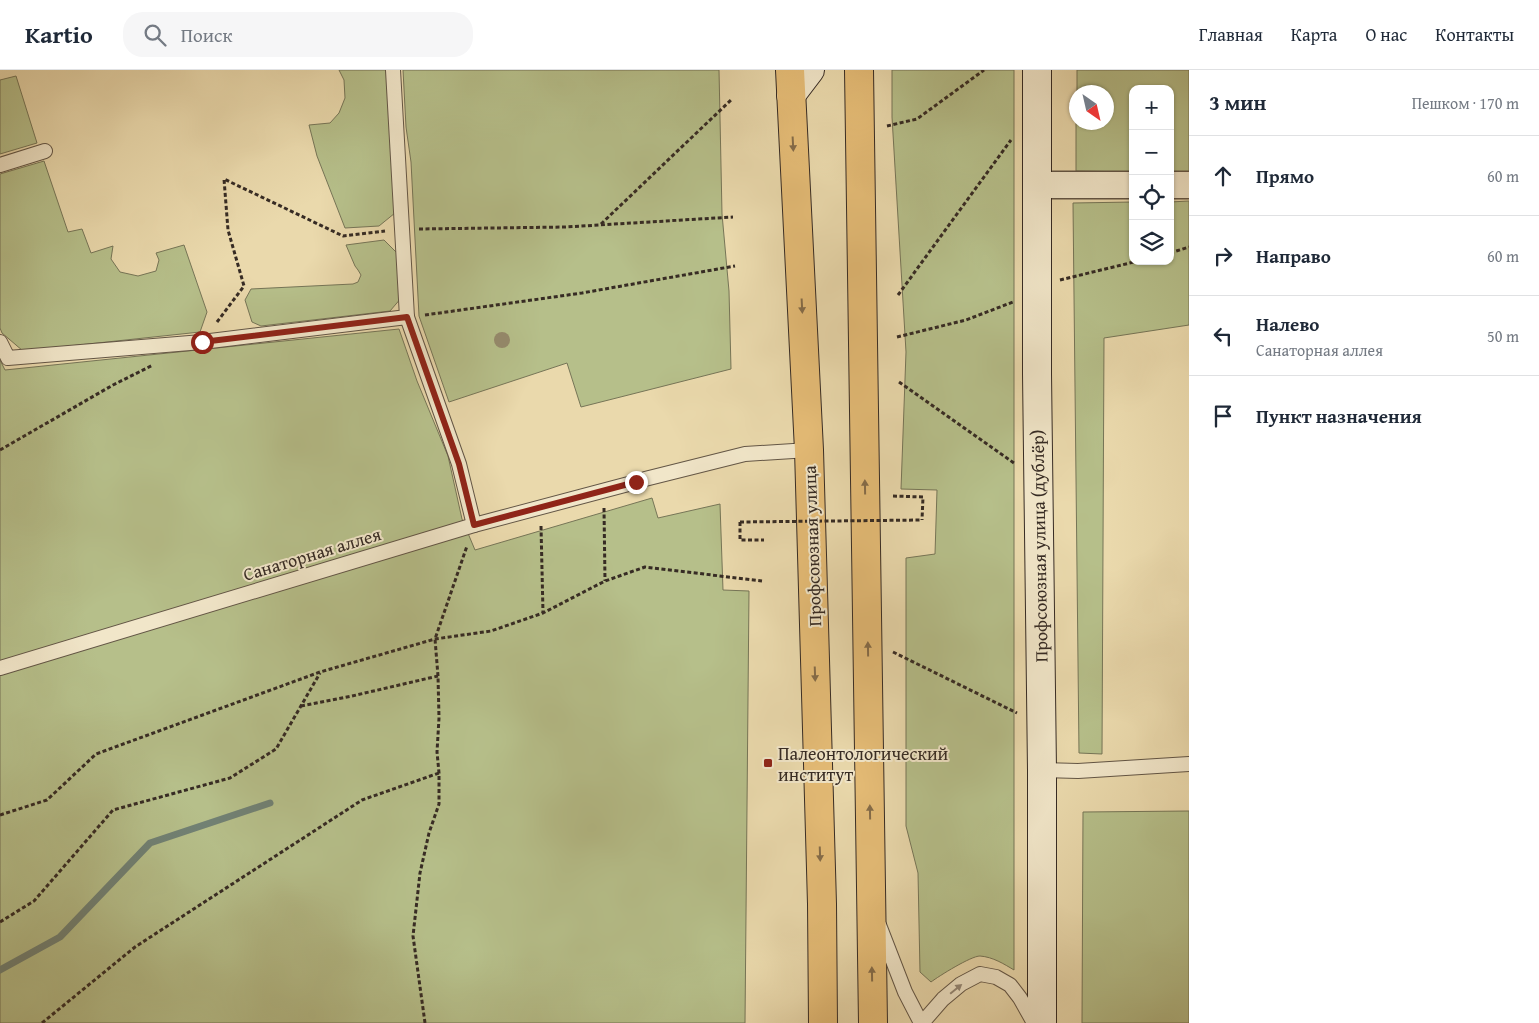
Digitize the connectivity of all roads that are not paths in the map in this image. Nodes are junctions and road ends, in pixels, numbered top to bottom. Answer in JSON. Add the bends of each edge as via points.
{"nodes":[{"id":1,"x":393,"y":70,"type":"edge"},
{"id":2,"x":810,"y":70,"type":"edge"},
{"id":3,"x":860,"y":70,"type":"edge"},
{"id":4,"x":1037,"y":70,"type":"edge"},
{"id":5,"x":791,"y":83,"type":"edge"},
{"id":6,"x":45,"y":151,"type":"dead end"},
{"id":7,"x":0,"y":164,"type":"edge"},
{"id":8,"x":1037,"y":185,"type":"junction"},
{"id":9,"x":1129,"y":185,"type":"edge"},
{"id":10,"x":1174,"y":185,"type":"edge"},
{"id":11,"x":1189,"y":185,"type":"edge"},
{"id":12,"x":407,"y":317,"type":"junction"},
{"id":13,"x":0,"y":342,"type":"edge"},
{"id":14,"x":809,"y":450,"type":"junction"},
{"id":15,"x":474,"y":525,"type":"junction"},
{"id":16,"x":0,"y":668,"type":"edge"},
{"id":17,"x":1189,"y":764,"type":"edge"},
{"id":18,"x":1042,"y":770,"type":"junction"},
{"id":19,"x":871,"y":903,"type":"junction"},
{"id":20,"x":823,"y":1023,"type":"edge"},
{"id":21,"x":873,"y":1023,"type":"edge"},
{"id":22,"x":921,"y":1023,"type":"edge"},
{"id":23,"x":1034,"y":1023,"type":"edge"},
{"id":24,"x":1042,"y":1023,"type":"edge"}],
"edges":[{"from":1,"to":12,"type":"lane"},
{"from":2,"to":5,"type":"street"},
{"from":19,"to":3,"type":"main road","one_way":true},
{"from":4,"to":8,"type":"street","name":"Профсоюзная улица (дублёр)"},
{"from":5,"to":14,"type":"main road","name":"Профсоюзная улица","one_way":true},
{"from":6,"to":7,"type":"lane"},
{"from":8,"to":9,"type":"street"},
{"from":8,"to":18,"type":"street","name":"Профсоюзная улица (дублёр)","via":[[1028,293],[1039,480]]},
{"from":10,"to":11,"type":"street"},
{"from":12,"to":13,"type":"lane","via":[[202,342],[8,358]]},
{"from":12,"to":15,"type":"lane","via":[[459,464]]},
{"from":14,"to":15,"type":"lane","name":"Санаторная аллея","via":[[745,454]]},
{"from":14,"to":20,"type":"main road","name":"Профсоюзная улица","one_way":true},
{"from":15,"to":16,"type":"lane","name":"Санаторная аллея"},
{"from":17,"to":18,"type":"lane"},
{"from":18,"to":24,"type":"street","name":"Профсоюзная улица (дублёр)"},
{"from":21,"to":19,"type":"main road","one_way":true},
{"from":19,"to":22,"type":"lane","via":[[905,992]]},
{"from":22,"to":23,"type":"lane","one_way":true,"via":[[960,984],[980,974],[996,977],[1010,986]]}]}
